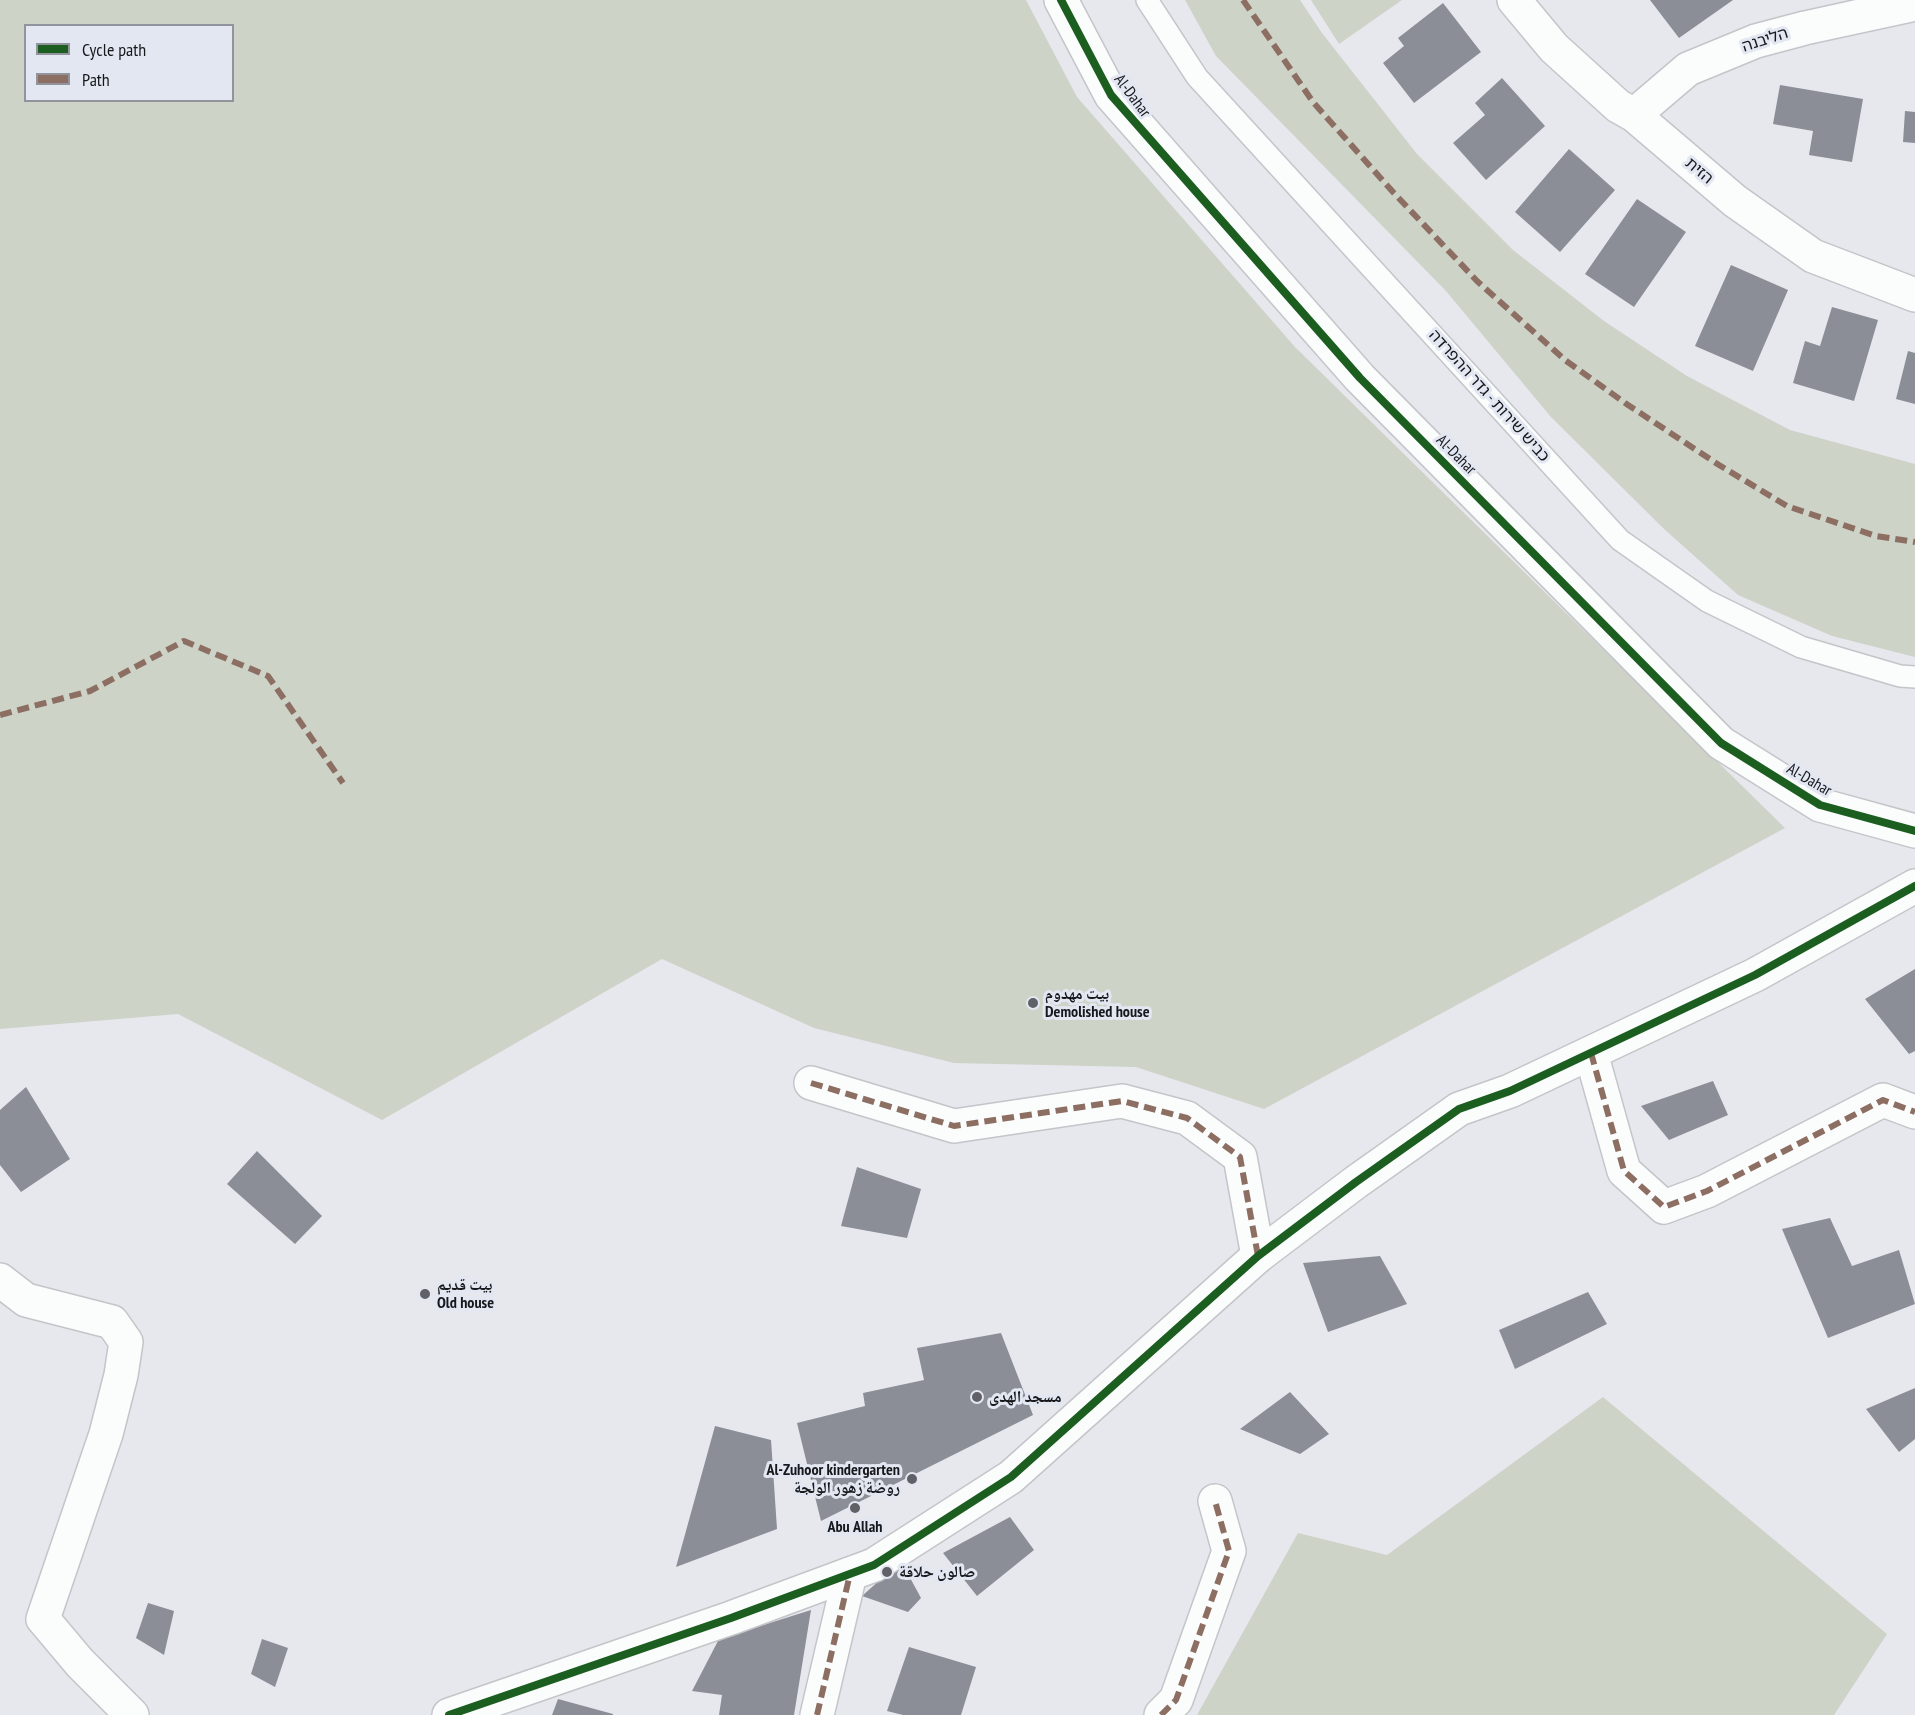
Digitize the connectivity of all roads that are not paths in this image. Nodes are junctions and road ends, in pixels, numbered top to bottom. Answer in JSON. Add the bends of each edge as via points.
{"nodes":[{"id":1,"x":1061,"y":0,"type":"edge"},
{"id":2,"x":1147,"y":0,"type":"edge"},
{"id":3,"x":1514,"y":0,"type":"edge"},
{"id":4,"x":1915,"y":4,"type":"edge"},
{"id":5,"x":1634,"y":115,"type":"junction"},
{"id":6,"x":1915,"y":295,"type":"edge"},
{"id":7,"x":1915,"y":677,"type":"edge"},
{"id":8,"x":1915,"y":831,"type":"edge"},
{"id":9,"x":1915,"y":886,"type":"edge"},
{"id":10,"x":1591,"y":1053,"type":"junction"},
{"id":11,"x":811,"y":1083,"type":"dead end"},
{"id":12,"x":1915,"y":1112,"type":"edge"},
{"id":13,"x":1258,"y":1256,"type":"junction"},
{"id":14,"x":0,"y":1280,"type":"edge"},
{"id":15,"x":1215,"y":1501,"type":"dead end"},
{"id":16,"x":850,"y":1574,"type":"junction"},
{"id":17,"x":132,"y":1715,"type":"edge"},
{"id":18,"x":449,"y":1715,"type":"edge"},
{"id":19,"x":817,"y":1715,"type":"edge"},
{"id":20,"x":1161,"y":1715,"type":"edge"}],
"edges":[{"from":1,"to":8,"type":"street","name":"Al-Dahar","via":[[1111,95],[1360,378],[1721,743],[1820,805]]},
{"from":2,"to":7,"type":"lane","name":"כביש שירות - גדר ההפרדה","via":[[1197,77],[1620,540],[1707,601],[1802,647]]},
{"from":3,"to":5,"type":"street","name":"הזית","via":[[1554,48],[1618,106]]},
{"from":4,"to":5,"type":"street","name":"הליבנה","via":[[1756,41],[1688,69]]},
{"from":5,"to":6,"type":"street","name":"הזית","via":[[1735,201],[1813,256]]},
{"from":9,"to":10,"type":"street","via":[[1755,975]]},
{"from":10,"to":12,"type":"street","via":[[1624,1171],[1664,1207],[1707,1191],[1883,1100]]},
{"from":10,"to":13,"type":"street","via":[[1510,1091],[1459,1109]]},
{"from":11,"to":13,"type":"street","via":[[954,1126],[1122,1101],[1187,1118],[1240,1157]]},
{"from":13,"to":16,"type":"street","via":[[1011,1477],[874,1565]]},
{"from":14,"to":17,"type":"street","via":[[26,1300],[112,1322],[126,1342],[106,1434],[43,1619]]},
{"from":15,"to":20,"type":"street","via":[[1229,1551],[1176,1700]]},
{"from":16,"to":18,"type":"street"},
{"from":16,"to":19,"type":"street"}]}
